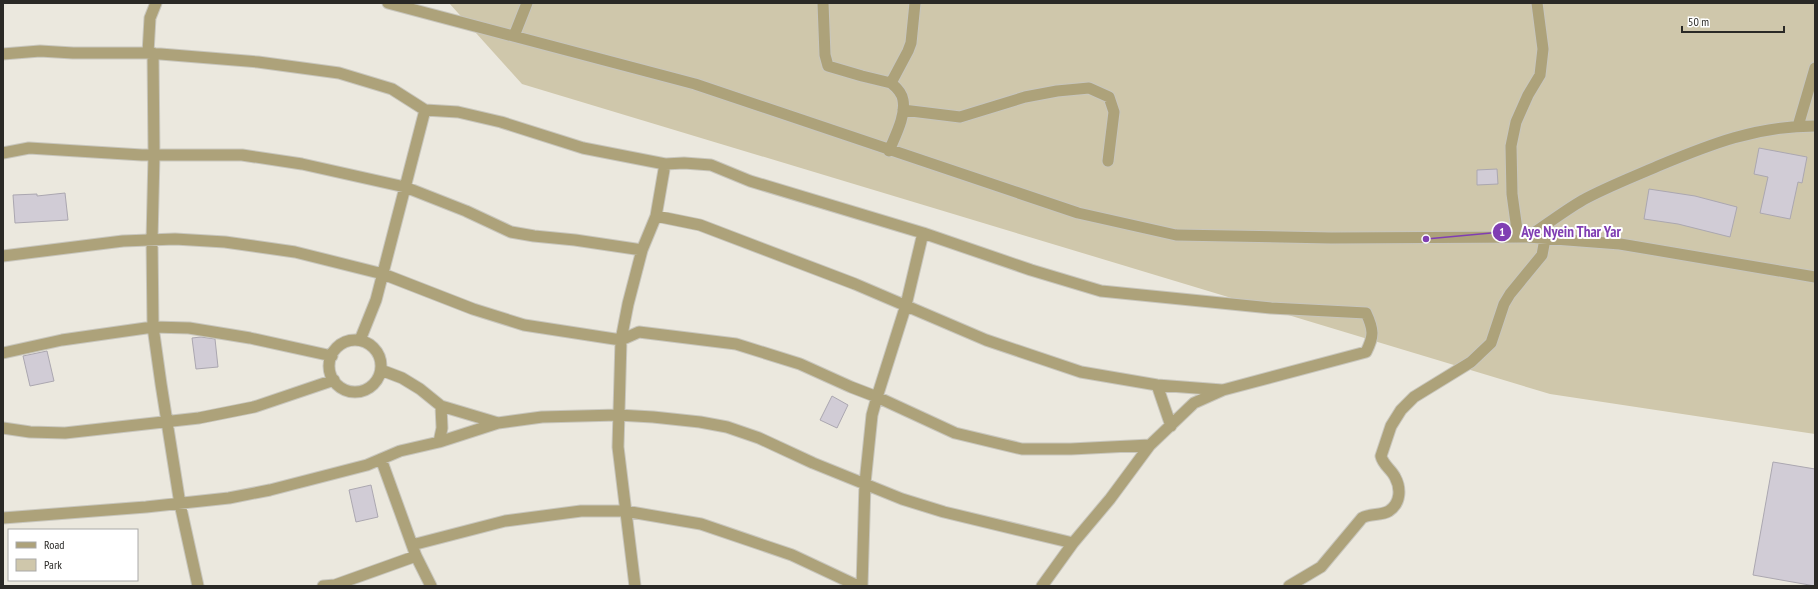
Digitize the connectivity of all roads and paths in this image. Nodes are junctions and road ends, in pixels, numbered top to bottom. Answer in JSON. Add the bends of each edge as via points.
{"nodes":[{"id":1,"x":156,"y":3,"type":"edge"},
{"id":2,"x":388,"y":3,"type":"edge"},
{"id":3,"x":527,"y":3,"type":"edge"},
{"id":4,"x":823,"y":3,"type":"edge"},
{"id":5,"x":915,"y":3,"type":"edge"},
{"id":6,"x":1537,"y":3,"type":"edge"},
{"id":7,"x":514,"y":36,"type":"junction"},
{"id":8,"x":150,"y":53,"type":"junction"},
{"id":9,"x":3,"y":54,"type":"edge"},
{"id":10,"x":1815,"y":68,"type":"edge"},
{"id":11,"x":891,"y":83,"type":"junction"},
{"id":12,"x":425,"y":110,"type":"junction"},
{"id":13,"x":903,"y":110,"type":"junction"},
{"id":14,"x":1798,"y":126,"type":"junction"},
{"id":15,"x":1815,"y":126,"type":"edge"},
{"id":16,"x":889,"y":151,"type":"junction"},
{"id":17,"x":3,"y":153,"type":"edge"},
{"id":18,"x":154,"y":154,"type":"junction"},
{"id":19,"x":1108,"y":161,"type":"dead end"},
{"id":20,"x":665,"y":164,"type":"junction"},
{"id":21,"x":406,"y":187,"type":"junction"},
{"id":22,"x":656,"y":216,"type":"junction"},
{"id":23,"x":923,"y":233,"type":"junction"},
{"id":24,"x":1523,"y":237,"type":"junction"},
{"id":25,"x":1545,"y":239,"type":"junction"},
{"id":26,"x":152,"y":240,"type":"junction"},
{"id":27,"x":642,"y":250,"type":"junction"},
{"id":28,"x":3,"y":256,"type":"edge"},
{"id":29,"x":383,"y":274,"type":"junction"},
{"id":30,"x":1815,"y":277,"type":"edge"},
{"id":31,"x":906,"y":306,"type":"junction"},
{"id":32,"x":153,"y":327,"type":"junction"},
{"id":33,"x":360,"y":340,"type":"junction"},
{"id":34,"x":621,"y":340,"type":"junction"},
{"id":35,"x":3,"y":353,"type":"edge"},
{"id":36,"x":332,"y":356,"type":"junction"},
{"id":37,"x":381,"y":370,"type":"junction"},
{"id":38,"x":334,"y":380,"type":"junction"},
{"id":39,"x":1157,"y":385,"type":"junction"},
{"id":40,"x":1223,"y":390,"type":"junction"},
{"id":41,"x":876,"y":397,"type":"junction"},
{"id":42,"x":442,"y":406,"type":"junction"},
{"id":43,"x":618,"y":415,"type":"junction"},
{"id":44,"x":167,"y":422,"type":"junction"},
{"id":45,"x":498,"y":423,"type":"junction"},
{"id":46,"x":1171,"y":426,"type":"junction"},
{"id":47,"x":3,"y":428,"type":"edge"},
{"id":48,"x":440,"y":442,"type":"junction"},
{"id":49,"x":1150,"y":445,"type":"junction"},
{"id":50,"x":381,"y":459,"type":"junction"},
{"id":51,"x":864,"y":483,"type":"junction"},
{"id":52,"x":180,"y":504,"type":"junction"},
{"id":53,"x":625,"y":510,"type":"junction"},
{"id":54,"x":3,"y":518,"type":"edge"},
{"id":55,"x":1073,"y":542,"type":"junction"},
{"id":56,"x":412,"y":545,"type":"junction"},
{"id":57,"x":416,"y":556,"type":"junction"},
{"id":58,"x":198,"y":586,"type":"edge"},
{"id":59,"x":323,"y":586,"type":"edge"},
{"id":60,"x":431,"y":586,"type":"edge"},
{"id":61,"x":635,"y":586,"type":"edge"},
{"id":62,"x":858,"y":586,"type":"edge"},
{"id":63,"x":862,"y":586,"type":"edge"},
{"id":64,"x":1042,"y":586,"type":"edge"},
{"id":65,"x":1289,"y":586,"type":"edge"}],
"edges":[{"from":1,"to":8,"type":"street","via":[[150,18]]},
{"from":2,"to":7,"type":"street"},
{"from":3,"to":7,"type":"street"},
{"from":4,"to":11,"type":"street","via":[[825,55],[828,66]]},
{"from":5,"to":11,"type":"street","via":[[910,47]]},
{"from":6,"to":24,"type":"street","via":[[1543,49],[1540,75],[1516,122],[1511,146],[1512,194]]},
{"from":7,"to":16,"type":"street","via":[[695,84]]},
{"from":8,"to":9,"type":"street","via":[[74,53],[40,50]]},
{"from":8,"to":12,"type":"street","via":[[258,62],[339,73],[392,89]]},
{"from":8,"to":18,"type":"street"},
{"from":10,"to":14,"type":"street"},
{"from":11,"to":13,"type":"street","via":[[904,99]]},
{"from":12,"to":20,"type":"street","via":[[458,112],[501,122],[583,148]]},
{"from":12,"to":21,"type":"street"},
{"from":13,"to":16,"type":"street"},
{"from":13,"to":19,"type":"street","via":[[960,117],[1025,97],[1089,88],[1109,97],[1114,112]]},
{"from":14,"to":15,"type":"street"},
{"from":14,"to":24,"type":"street","via":[[1742,134],[1689,153],[1582,201]]},
{"from":16,"to":24,"type":"street","via":[[1078,213],[1176,235],[1331,238]]},
{"from":17,"to":18,"type":"street","via":[[29,148]]},
{"from":18,"to":21,"type":"street","via":[[242,155],[302,164]]},
{"from":18,"to":26,"type":"street"},
{"from":20,"to":22,"type":"street"},
{"from":20,"to":23,"type":"street","via":[[684,162],[711,165],[750,181]]},
{"from":21,"to":27,"type":"street","via":[[511,232]]},
{"from":21,"to":29,"type":"street"},
{"from":22,"to":27,"type":"street"},
{"from":22,"to":31,"type":"street","via":[[700,225]]},
{"from":23,"to":31,"type":"street"},
{"from":23,"to":40,"type":"street","via":[[1101,291],[1271,308],[1366,313],[1373,338],[1366,352]]},
{"from":24,"to":25,"type":"street"},
{"from":25,"to":30,"type":"street","via":[[1620,244]]},
{"from":25,"to":65,"type":"street","via":[[1542,255],[1504,304],[1491,343],[1471,362],[1414,397],[1401,410],[1391,426],[1381,456],[1398,485],[1399,498],[1393,508],[1362,518],[1321,567]]},
{"from":26,"to":28,"type":"street","via":[[123,241]]},
{"from":26,"to":29,"type":"street","via":[[225,242],[296,252]]},
{"from":26,"to":32,"type":"street"},
{"from":27,"to":34,"type":"street"},
{"from":29,"to":33,"type":"street"},
{"from":29,"to":34,"type":"street","via":[[466,307],[524,325]]},
{"from":31,"to":39,"type":"street","via":[[986,340],[1081,372]]},
{"from":31,"to":41,"type":"street"},
{"from":32,"to":35,"type":"street","via":[[62,340]]},
{"from":32,"to":36,"type":"street","via":[[189,328]]},
{"from":32,"to":44,"type":"street"},
{"from":33,"to":36,"type":"street","via":[[343,343]]},
{"from":33,"to":37,"type":"street","via":[[372,346],[380,357]]},
{"from":34,"to":41,"type":"street","via":[[639,332],[736,344],[800,364]]},
{"from":34,"to":43,"type":"street"},
{"from":36,"to":38,"type":"street","via":[[329,368]]},
{"from":37,"to":38,"type":"street","via":[[376,381],[367,389],[355,392],[343,388]]},
{"from":37,"to":42,"type":"street","via":[[402,378]]},
{"from":38,"to":44,"type":"street","via":[[254,407]]},
{"from":39,"to":40,"type":"street"},
{"from":39,"to":46,"type":"street"},
{"from":40,"to":46,"type":"street","via":[[1194,403]]},
{"from":41,"to":49,"type":"street","via":[[955,434],[1022,449]]},
{"from":41,"to":51,"type":"street"},
{"from":42,"to":45,"type":"street"},
{"from":42,"to":48,"type":"street"},
{"from":43,"to":45,"type":"street","via":[[542,417]]},
{"from":43,"to":51,"type":"street","via":[[700,422],[726,428],[759,438]]},
{"from":43,"to":53,"type":"street","via":[[618,447]]},
{"from":44,"to":47,"type":"street","via":[[65,433]]},
{"from":44,"to":52,"type":"street"},
{"from":45,"to":48,"type":"street"},
{"from":46,"to":49,"type":"street"},
{"from":48,"to":50,"type":"street","via":[[400,451]]},
{"from":49,"to":55,"type":"street","via":[[1110,499]]},
{"from":50,"to":52,"type":"street","via":[[367,465],[270,490]]},
{"from":50,"to":56,"type":"street"},
{"from":51,"to":55,"type":"street","via":[[902,499],[944,512]]},
{"from":51,"to":63,"type":"street"},
{"from":52,"to":54,"type":"street"},
{"from":52,"to":58,"type":"street"},
{"from":53,"to":56,"type":"street","via":[[581,511],[505,521]]},
{"from":53,"to":61,"type":"street"},
{"from":53,"to":62,"type":"street","via":[[701,524],[792,555]]},
{"from":55,"to":64,"type":"street"},
{"from":56,"to":57,"type":"street"},
{"from":57,"to":59,"type":"street","via":[[334,585]]},
{"from":57,"to":60,"type":"street"}]}
